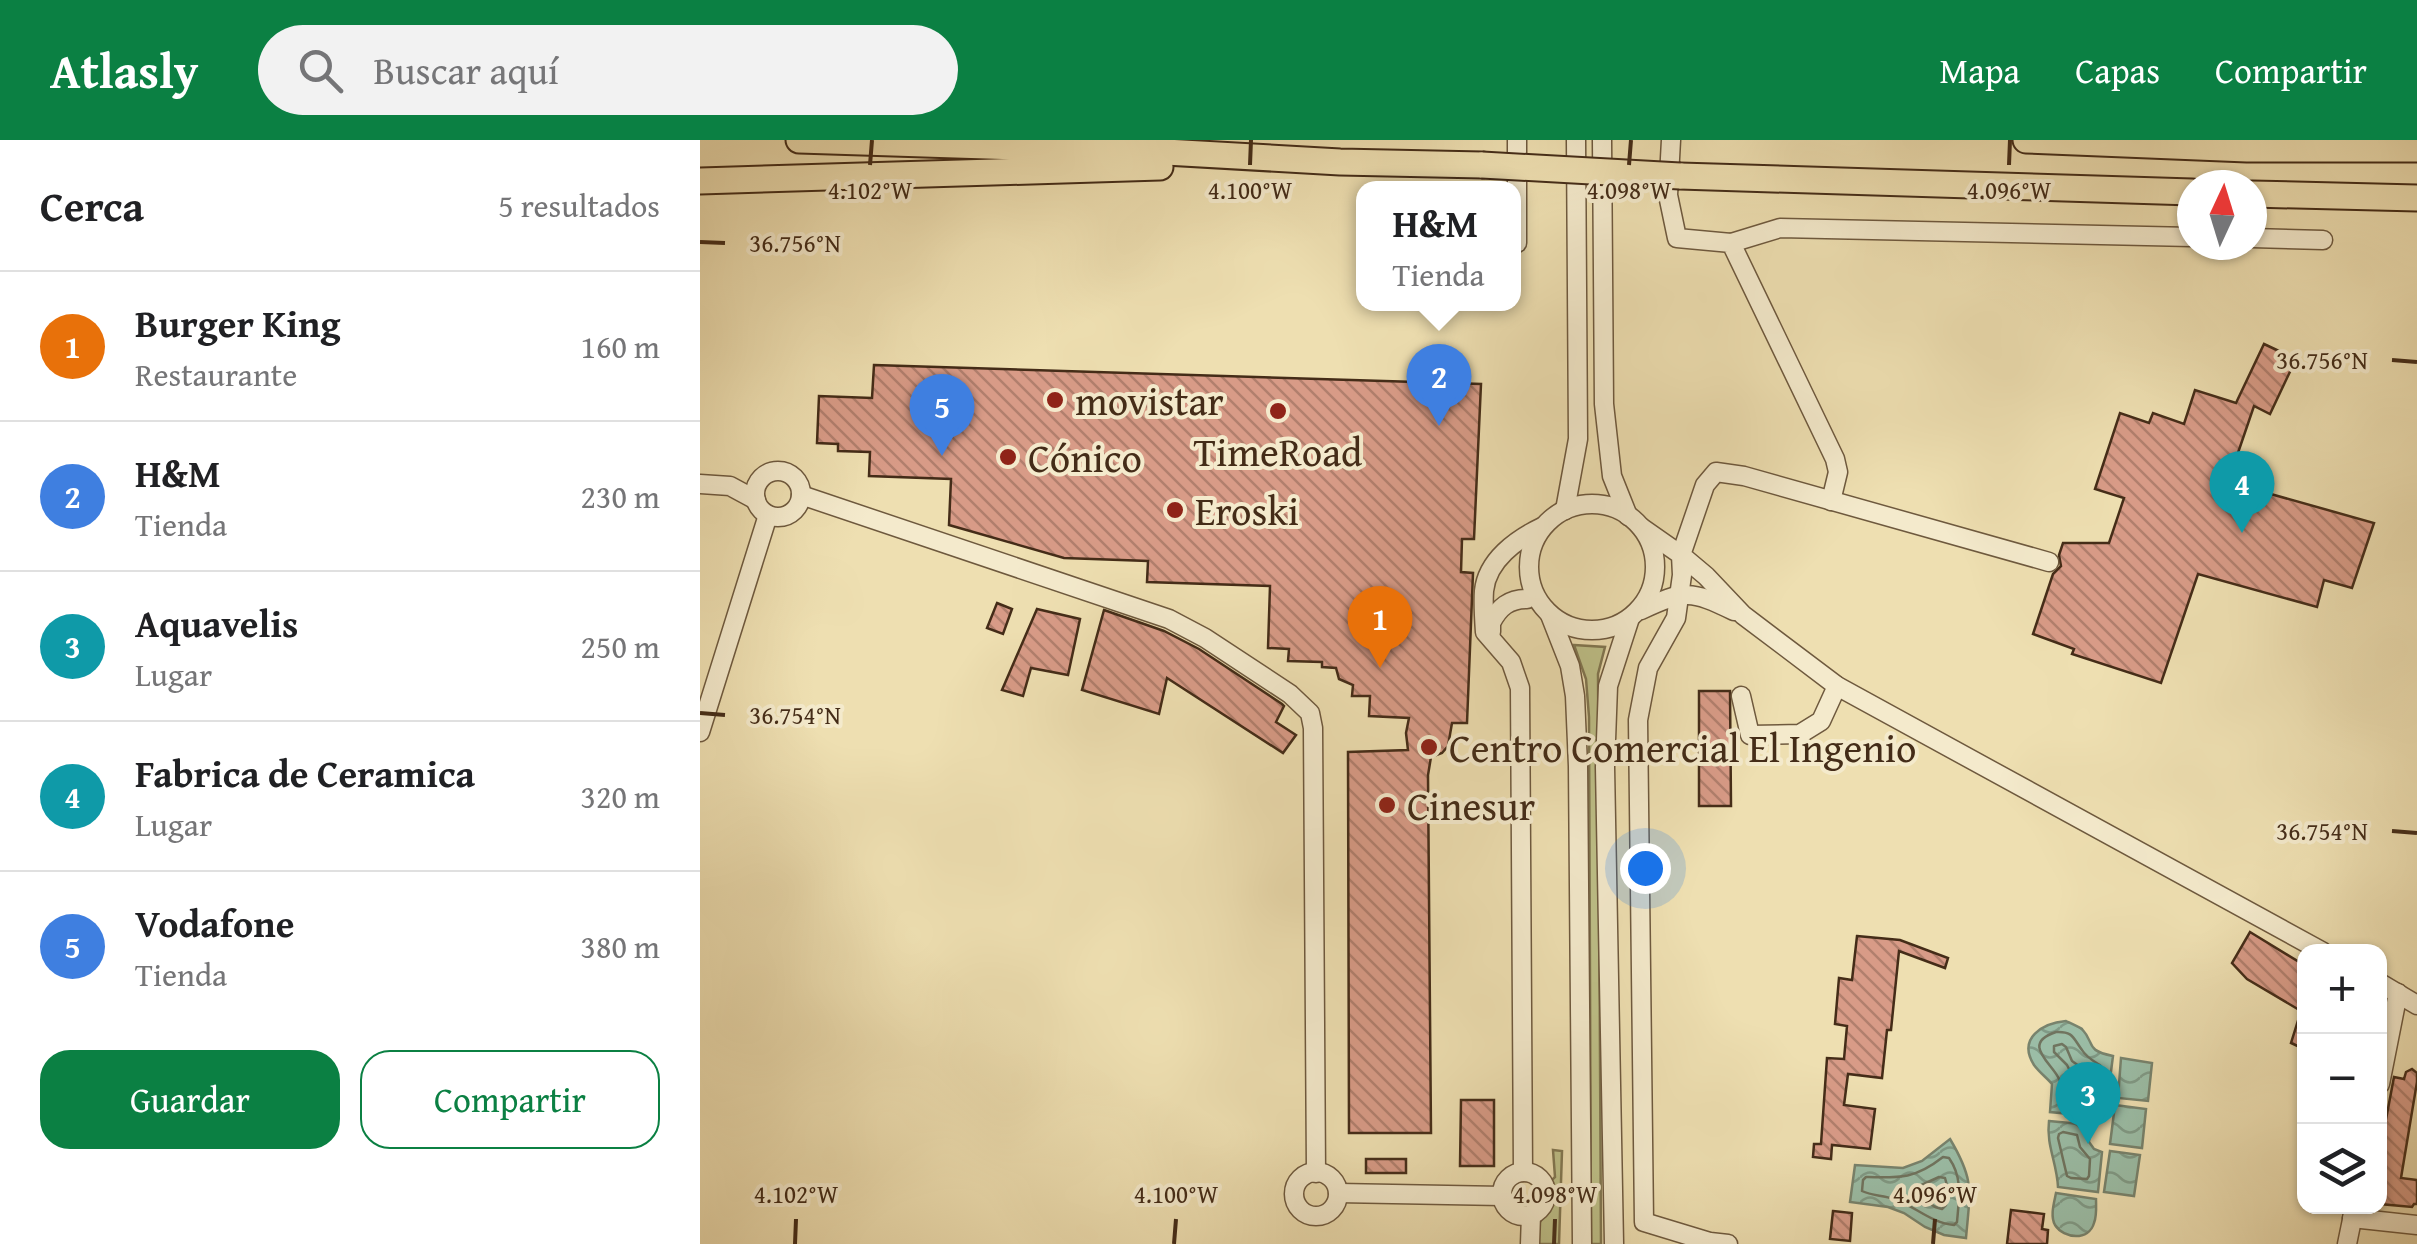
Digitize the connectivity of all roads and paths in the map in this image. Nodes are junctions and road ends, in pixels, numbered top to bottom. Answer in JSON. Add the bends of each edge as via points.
{"nodes":[{"id":1,"x":799,"y":140,"type":"edge"},
{"id":2,"x":1517,"y":140,"type":"edge"},
{"id":3,"x":1576,"y":140,"type":"edge"},
{"id":4,"x":1602,"y":140,"type":"edge"},
{"id":5,"x":1670,"y":140,"type":"edge"},
{"id":6,"x":2026,"y":140,"type":"edge"},
{"id":7,"x":2417,"y":149,"type":"edge"},
{"id":8,"x":1340,"y":162,"type":"junction"},
{"id":9,"x":700,"y":181,"type":"edge"},
{"id":10,"x":1516,"y":181,"type":"edge"},
{"id":11,"x":2177,"y":192,"type":"edge"},
{"id":12,"x":2267,"y":194,"type":"edge"},
{"id":13,"x":2417,"y":198,"type":"edge"},
{"id":14,"x":2177,"y":237,"type":"edge"},
{"id":15,"x":2267,"y":238,"type":"edge"},
{"id":16,"x":2323,"y":240,"type":"dead end"},
{"id":17,"x":1731,"y":243,"type":"junction"},
{"id":18,"x":700,"y":484,"type":"edge"},
{"id":19,"x":801,"y":496,"type":"junction"},
{"id":20,"x":1831,"y":501,"type":"junction"},
{"id":21,"x":762,"y":507,"type":"junction"},
{"id":22,"x":1565,"y":510,"type":"junction"},
{"id":23,"x":1634,"y":522,"type":"junction"},
{"id":24,"x":1542,"y":528,"type":"junction"},
{"id":25,"x":1681,"y":555,"type":"junction"},
{"id":26,"x":2048,"y":562,"type":"dead end"},
{"id":27,"x":1677,"y":594,"type":"junction"},
{"id":28,"x":1527,"y":599,"type":"dead end"},
{"id":29,"x":1550,"y":615,"type":"junction"},
{"id":30,"x":1633,"y":615,"type":"junction"},
{"id":31,"x":1743,"y":615,"type":"junction"},
{"id":32,"x":1497,"y":647,"type":"junction"},
{"id":33,"x":1837,"y":686,"type":"junction"},
{"id":34,"x":1741,"y":696,"type":"dead end"},
{"id":35,"x":700,"y":732,"type":"edge"},
{"id":36,"x":2308,"y":944,"type":"edge"},
{"id":37,"x":2387,"y":987,"type":"edge"},
{"id":38,"x":2398,"y":993,"type":"junction"},
{"id":39,"x":2417,"y":1005,"type":"edge"},
{"id":40,"x":2387,"y":1049,"type":"edge"},
{"id":41,"x":1316,"y":1172,"type":"junction"},
{"id":42,"x":1523,"y":1172,"type":"junction"},
{"id":43,"x":1338,"y":1194,"type":"junction"},
{"id":44,"x":1502,"y":1196,"type":"junction"},
{"id":45,"x":2353,"y":1214,"type":"edge"},
{"id":46,"x":2363,"y":1214,"type":"edge"},
{"id":47,"x":1530,"y":1215,"type":"junction"},
{"id":48,"x":2417,"y":1225,"type":"edge"},
{"id":49,"x":1716,"y":1243,"type":"edge"},
{"id":50,"x":1530,"y":1244,"type":"edge"},
{"id":51,"x":1582,"y":1244,"type":"edge"},
{"id":52,"x":1614,"y":1244,"type":"edge"},
{"id":53,"x":2347,"y":1244,"type":"edge"}],
"edges":[{"from":1,"to":8,"type":"highway"},
{"from":2,"to":10,"type":"street"},
{"from":3,"to":22,"type":"street","via":[[1578,439]]},
{"from":4,"to":23,"type":"street","via":[[1606,438],[1612,476]]},
{"from":5,"to":17,"type":"street","via":[[1668,195],[1677,238]]},
{"from":6,"to":7,"type":"highway"},
{"from":8,"to":9,"type":"highway"},
{"from":8,"to":11,"type":"highway","bridge":true},
{"from":12,"to":13,"type":"highway"},
{"from":14,"to":17,"type":"street","via":[[1780,228]]},
{"from":15,"to":16,"type":"street"},
{"from":17,"to":20,"type":"street","via":[[1836,459]]},
{"from":18,"to":21,"type":"street","via":[[730,486]]},
{"from":19,"to":21,"type":"street","via":[[784,516]]},
{"from":19,"to":21,"type":"street","via":[[795,479],[777,471],[756,485]]},
{"from":19,"to":41,"type":"street","via":[[1169,618],[1310,713]]},
{"from":20,"to":25,"type":"street","via":[[1716,472],[1705,485]]},
{"from":20,"to":26,"type":"street"},
{"from":21,"to":35,"type":"street"},
{"from":22,"to":23,"type":"street","via":[[1594,504]]},
{"from":22,"to":24,"type":"street"},
{"from":23,"to":25,"type":"street"},
{"from":23,"to":30,"type":"street","via":[[1652,550],[1655,575]]},
{"from":24,"to":29,"type":"street","via":[[1528,565],[1532,589]]},
{"from":24,"to":32,"type":"street","via":[[1519,538],[1494,563],[1484,586],[1485,632]]},
{"from":25,"to":27,"type":"street"},
{"from":25,"to":31,"type":"street"},
{"from":27,"to":30,"type":"street"},
{"from":27,"to":31,"type":"street"},
{"from":27,"to":49,"type":"street","via":[[1676,618],[1648,668],[1638,720],[1644,1222]]},
{"from":28,"to":32,"type":"street","via":[[1496,612],[1490,623]]},
{"from":29,"to":30,"type":"street","via":[[1586,630],[1606,629]]},
{"from":29,"to":51,"type":"street","via":[[1575,696]]},
{"from":30,"to":52,"type":"street","via":[[1608,686],[1606,751]]},
{"from":31,"to":33,"type":"street"},
{"from":32,"to":42,"type":"street","via":[[1520,688]]},
{"from":33,"to":34,"type":"street","via":[[1822,720],[1800,734],[1750,735]]},
{"from":33,"to":36,"type":"street"},
{"from":37,"to":38,"type":"street"},
{"from":38,"to":39,"type":"street"},
{"from":38,"to":40,"type":"street"},
{"from":41,"to":43,"type":"street","via":[[1334,1180]]},
{"from":41,"to":43,"type":"street","via":[[1296,1186],[1302,1211],[1323,1216]]},
{"from":42,"to":44,"type":"street","via":[[1508,1179]]},
{"from":42,"to":47,"type":"street","via":[[1545,1188],[1544,1204]]},
{"from":43,"to":44,"type":"street"},
{"from":44,"to":47,"type":"street","via":[[1510,1211]]},
{"from":45,"to":53,"type":"street"},
{"from":46,"to":48,"type":"street"},
{"from":47,"to":50,"type":"street"}]}
